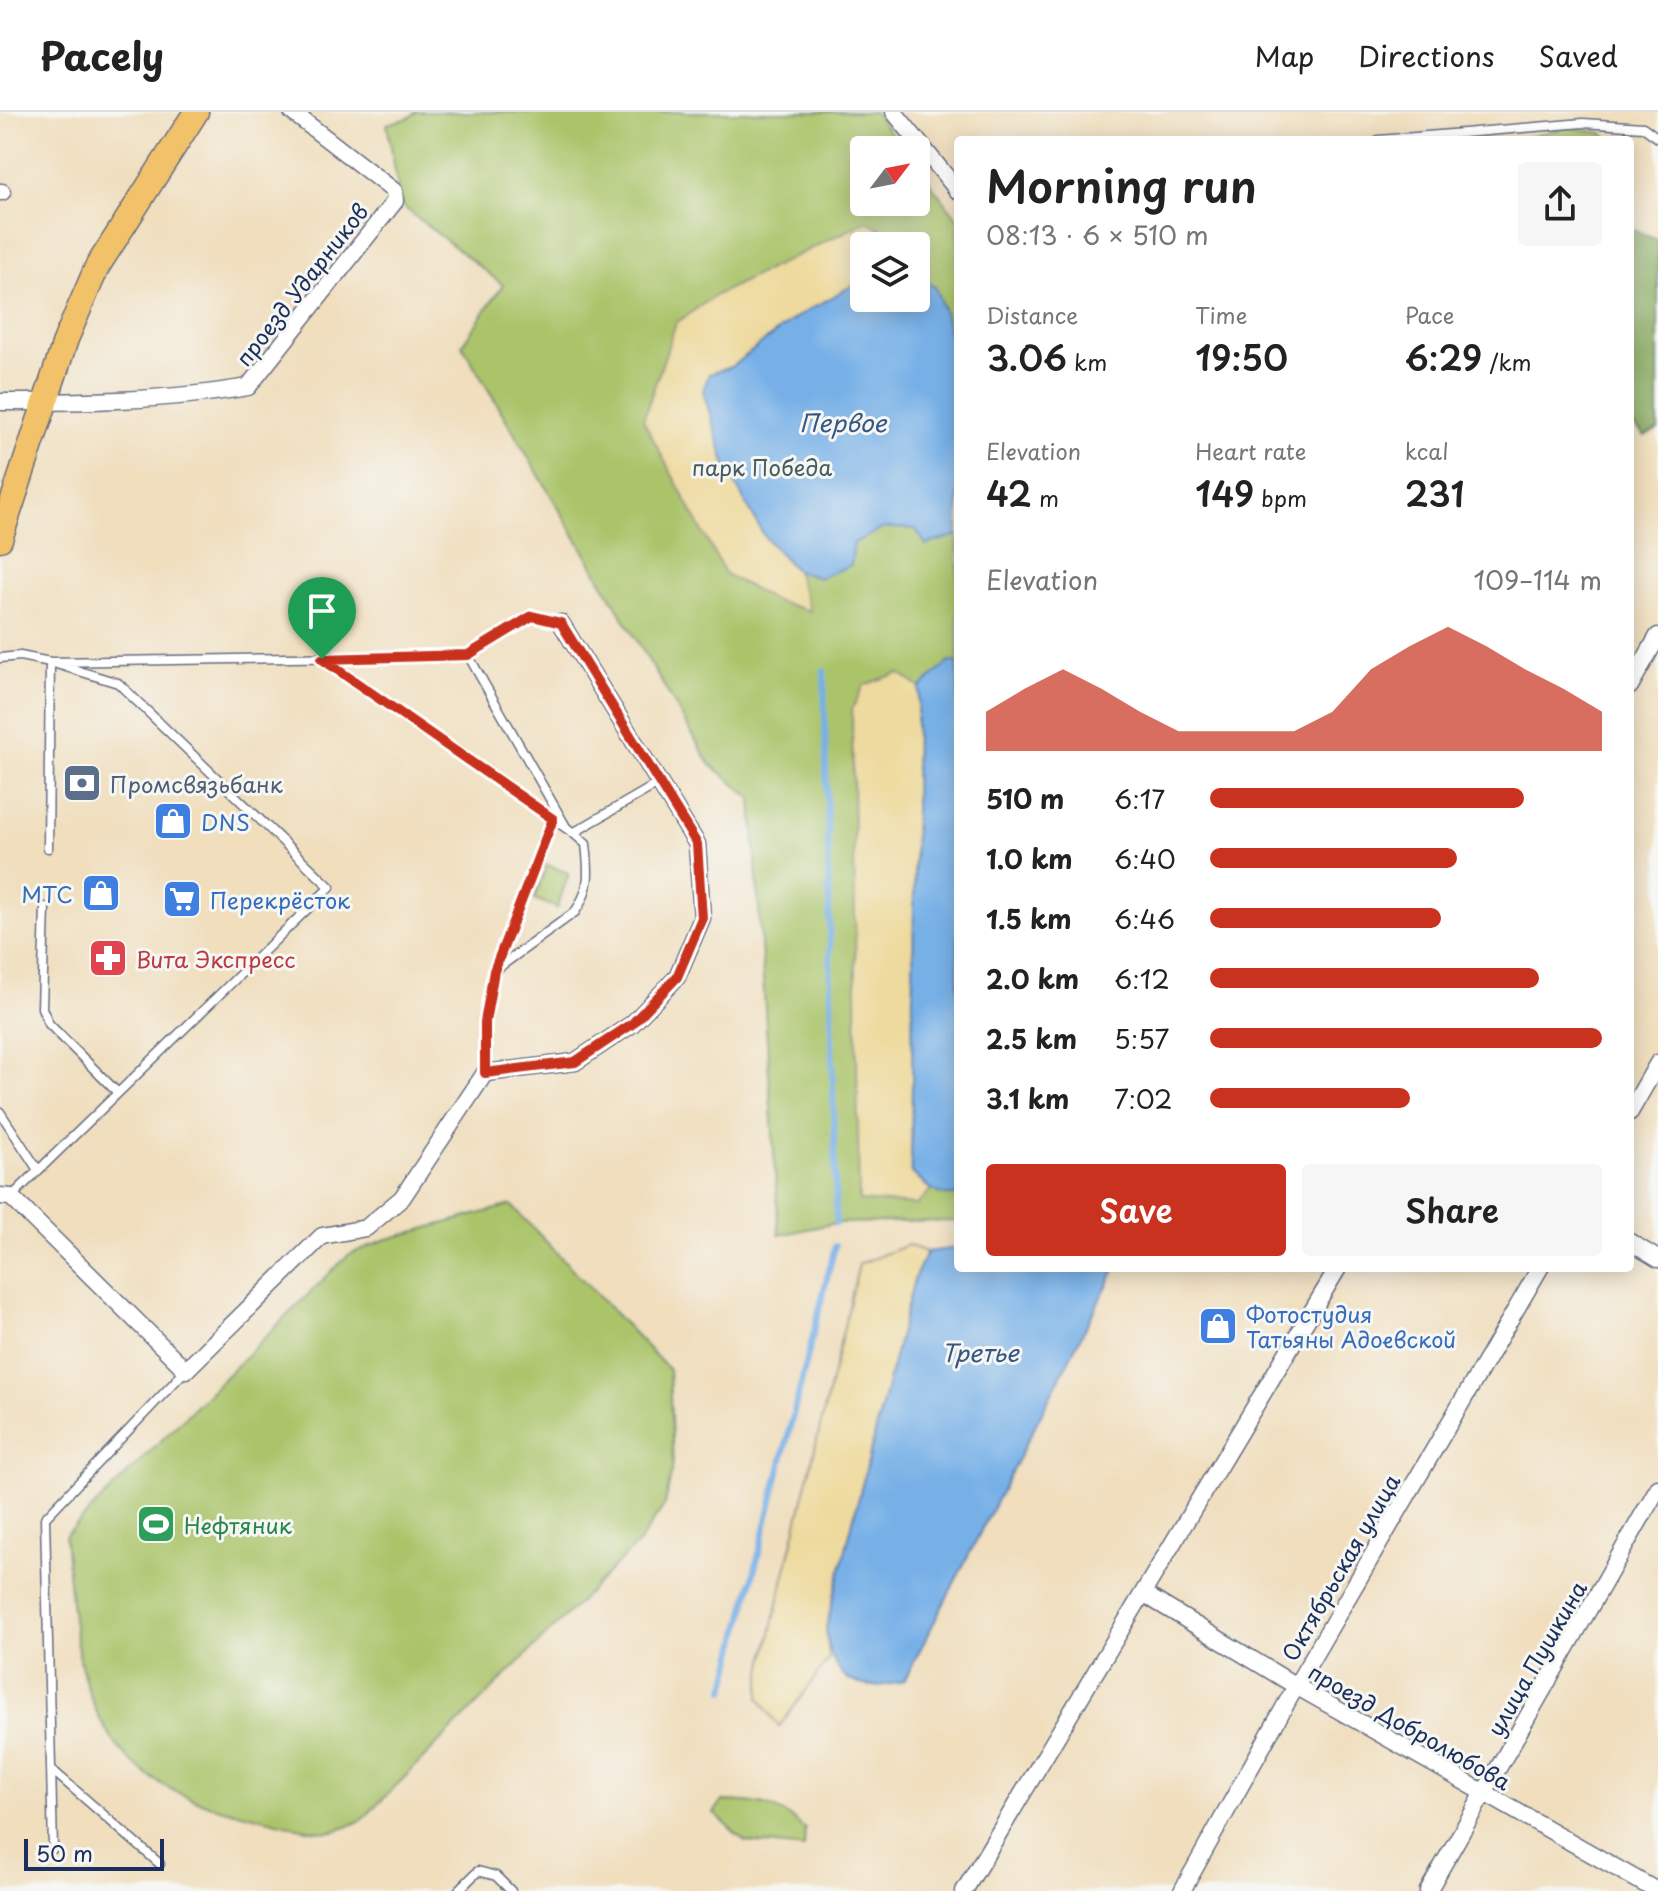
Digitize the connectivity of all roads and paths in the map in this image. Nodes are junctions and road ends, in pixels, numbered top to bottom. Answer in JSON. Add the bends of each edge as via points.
{"nodes":[{"id":1,"x":196,"y":112,"type":"edge"},
{"id":2,"x":292,"y":112,"type":"edge"},
{"id":3,"x":894,"y":112,"type":"edge"},
{"id":4,"x":1427,"y":136,"type":"edge"},
{"id":5,"x":1658,"y":138,"type":"edge"},
{"id":6,"x":954,"y":186,"type":"edge"},
{"id":7,"x":0,"y":402,"type":"edge"},
{"id":8,"x":46,"y":402,"type":"junction"},
{"id":9,"x":0,"y":539,"type":"edge"},
{"id":10,"x":561,"y":623,"type":"joint"},
{"id":11,"x":1658,"y":636,"type":"edge"},
{"id":12,"x":468,"y":655,"type":"junction"},
{"id":13,"x":0,"y":658,"type":"edge"},
{"id":14,"x":322,"y":659,"type":"junction"},
{"id":15,"x":50,"y":662,"type":"junction"},
{"id":16,"x":1634,"y":679,"type":"edge"},
{"id":17,"x":660,"y":783,"type":"junction"},
{"id":18,"x":553,"y":819,"type":"junction"},
{"id":19,"x":573,"y":833,"type":"junction"},
{"id":20,"x":48,"y":848,"type":"dead end"},
{"id":21,"x":45,"y":907,"type":"dead end"},
{"id":22,"x":495,"y":971,"type":"junction"},
{"id":23,"x":1658,"y":1063,"type":"edge"},
{"id":24,"x":485,"y":1073,"type":"junction"},
{"id":25,"x":116,"y":1091,"type":"junction"},
{"id":26,"x":1634,"y":1105,"type":"edge"},
{"id":27,"x":0,"y":1112,"type":"edge"},
{"id":28,"x":38,"y":1170,"type":"junction"},
{"id":29,"x":4,"y":1193,"type":"edge"},
{"id":30,"x":1634,"y":1244,"type":"edge"},
{"id":31,"x":1658,"y":1259,"type":"edge"},
{"id":32,"x":1336,"y":1272,"type":"edge"},
{"id":33,"x":1538,"y":1272,"type":"edge"},
{"id":34,"x":186,"y":1370,"type":"junction"},
{"id":35,"x":1658,"y":1488,"type":"edge"},
{"id":36,"x":1144,"y":1594,"type":"junction"},
{"id":37,"x":1296,"y":1686,"type":"junction"},
{"id":38,"x":51,"y":1769,"type":"junction"},
{"id":39,"x":1484,"y":1793,"type":"junction"},
{"id":40,"x":53,"y":1849,"type":"dead end"},
{"id":41,"x":160,"y":1864,"type":"dead end"},
{"id":42,"x":458,"y":1891,"type":"edge"},
{"id":43,"x":511,"y":1891,"type":"edge"},
{"id":44,"x":964,"y":1891,"type":"edge"},
{"id":45,"x":1182,"y":1891,"type":"edge"},
{"id":46,"x":1428,"y":1891,"type":"edge"},
{"id":47,"x":1657,"y":1891,"type":"edge"}],
"edges":[{"from":1,"to":8,"type":"main road","via":[[97,267]]},
{"from":2,"to":8,"type":"street","name":"проезд Ударников","via":[[394,191],[395,201],[248,387]]},
{"from":3,"to":6,"type":"street"},
{"from":4,"to":5,"type":"lane","via":[[1583,123],[1643,127]]},
{"from":7,"to":8,"type":"street","name":"проезд Ударников"},
{"from":8,"to":9,"type":"main road"},
{"from":10,"to":12,"type":"lane","via":[[532,616]]},
{"from":10,"to":17,"type":"street"},
{"from":11,"to":16,"type":"street"},
{"from":12,"to":14,"type":"lane"},
{"from":12,"to":19,"type":"lane"},
{"from":13,"to":15,"type":"lane"},
{"from":14,"to":15,"type":"lane"},
{"from":14,"to":18,"type":"lane"},
{"from":15,"to":20,"type":"lane"},
{"from":15,"to":25,"type":"lane","via":[[118,683],[330,887]]},
{"from":17,"to":19,"type":"lane"},
{"from":17,"to":24,"type":"street","via":[[697,844],[702,918],[677,977],[632,1024],[575,1062]]},
{"from":18,"to":19,"type":"lane"},
{"from":18,"to":22,"type":"lane"},
{"from":19,"to":22,"type":"lane","via":[[586,844],[589,880],[584,899],[548,935]]},
{"from":21,"to":25,"type":"lane","via":[[42,1008],[49,1024]]},
{"from":22,"to":24,"type":"lane","via":[[485,1022]]},
{"from":23,"to":26,"type":"street"},
{"from":24,"to":34,"type":"street","via":[[402,1198],[366,1228],[322,1236]]},
{"from":25,"to":28,"type":"lane"},
{"from":27,"to":28,"type":"lane"},
{"from":28,"to":29,"type":"lane"},
{"from":29,"to":34,"type":"street"},
{"from":30,"to":31,"type":"street"},
{"from":32,"to":36,"type":"street"},
{"from":33,"to":37,"type":"street","name":"Октябрьская улица"},
{"from":34,"to":38,"type":"lane","via":[[45,1518]]},
{"from":35,"to":39,"type":"street","name":"улица Пушкина"},
{"from":36,"to":37,"type":"street","name":"проезд Добролюбова"},
{"from":36,"to":44,"type":"street"},
{"from":37,"to":39,"type":"street","name":"проезд Добролюбова"},
{"from":37,"to":45,"type":"street","name":"Октябрьская улица"},
{"from":38,"to":40,"type":"lane"},
{"from":38,"to":41,"type":"lane"},
{"from":39,"to":46,"type":"street","name":"улица Пушкина"},
{"from":39,"to":47,"type":"street","name":"проезд Добролюбова"},
{"from":42,"to":43,"type":"lane","via":[[478,1871],[496,1876]]}]}
